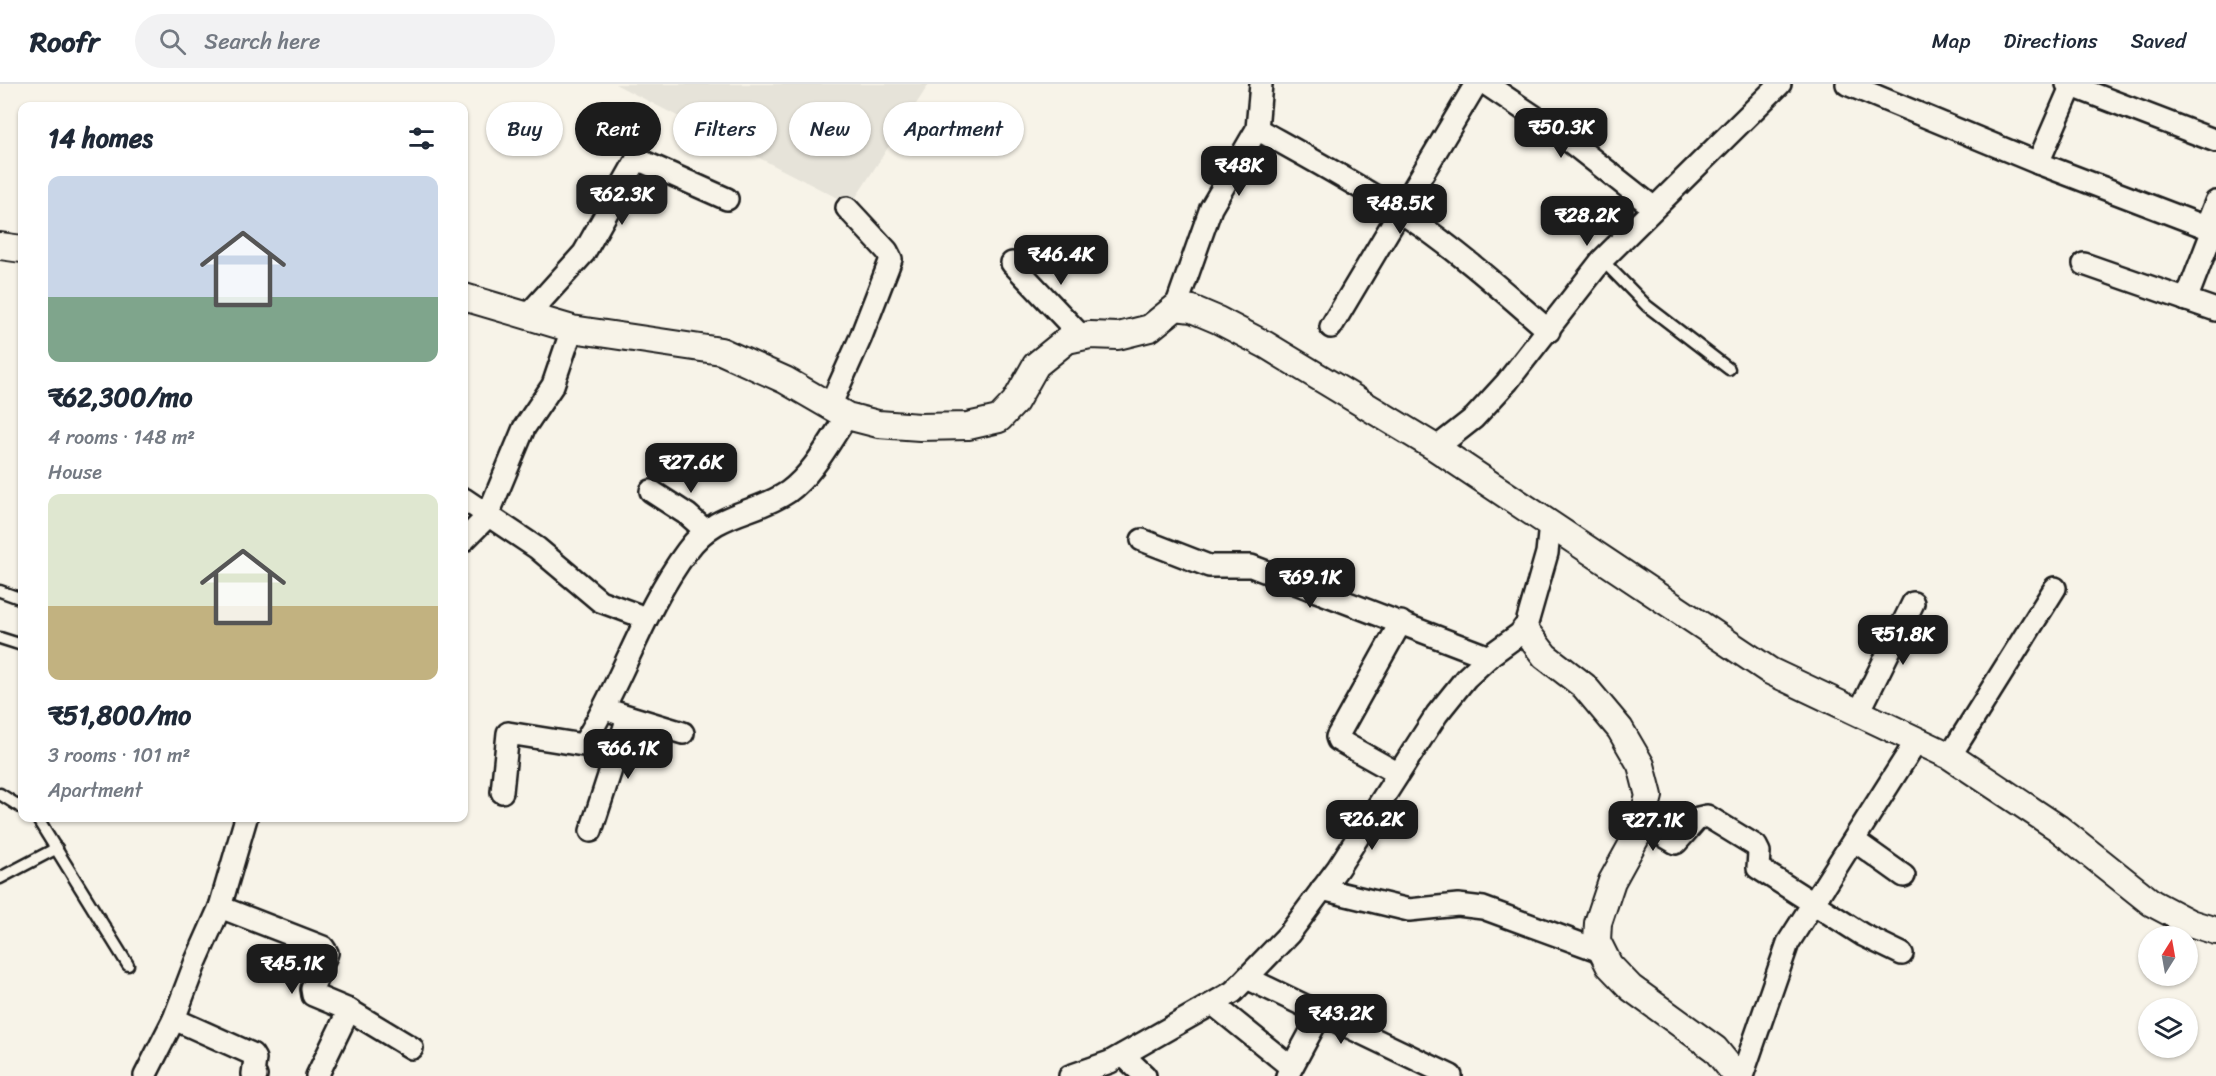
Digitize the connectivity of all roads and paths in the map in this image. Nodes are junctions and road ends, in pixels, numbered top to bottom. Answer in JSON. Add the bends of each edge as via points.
{"nodes":[{"id":1,"x":1261,"y":84,"type":"edge"},
{"id":2,"x":1476,"y":84,"type":"edge"},
{"id":3,"x":1486,"y":84,"type":"edge"},
{"id":4,"x":1780,"y":84,"type":"edge"},
{"id":5,"x":1847,"y":84,"type":"edge"},
{"id":6,"x":2069,"y":86,"type":"edge"},
{"id":7,"x":1257,"y":129,"type":"junction"},
{"id":8,"x":2216,"y":141,"type":"edge"},
{"id":9,"x":2038,"y":163,"type":"junction"},
{"id":10,"x":727,"y":199,"type":"dead end"},
{"id":11,"x":2216,"y":202,"type":"edge"},
{"id":12,"x":847,"y":208,"type":"dead end"},
{"id":13,"x":1654,"y":208,"type":"junction"},
{"id":14,"x":1401,"y":213,"type":"junction"},
{"id":15,"x":2212,"y":230,"type":"edge"},
{"id":16,"x":0,"y":246,"type":"edge"},
{"id":17,"x":18,"y":248,"type":"edge"},
{"id":18,"x":1602,"y":260,"type":"junction"},
{"id":19,"x":1012,"y":263,"type":"dead end"},
{"id":20,"x":2084,"y":264,"type":"dead end"},
{"id":21,"x":468,"y":298,"type":"edge"},
{"id":22,"x":2186,"y":300,"type":"junction"},
{"id":23,"x":1176,"y":307,"type":"junction"},
{"id":24,"x":2216,"y":310,"type":"edge"},
{"id":25,"x":527,"y":316,"type":"junction"},
{"id":26,"x":1331,"y":327,"type":"dead end"},
{"id":27,"x":572,"y":329,"type":"junction"},
{"id":28,"x":1549,"y":331,"type":"junction"},
{"id":29,"x":1082,"y":337,"type":"junction"},
{"id":30,"x":1729,"y":369,"type":"dead end"},
{"id":31,"x":838,"y":411,"type":"junction"},
{"id":32,"x":1436,"y":448,"type":"junction"},
{"id":33,"x":651,"y":491,"type":"dead end"},
{"id":34,"x":468,"y":502,"type":"edge"},
{"id":35,"x":487,"y":517,"type":"junction"},
{"id":36,"x":1550,"y":524,"type":"junction"},
{"id":37,"x":706,"y":531,"type":"junction"},
{"id":38,"x":468,"y":536,"type":"edge"},
{"id":39,"x":1142,"y":540,"type":"dead end"},
{"id":40,"x":2055,"y":588,"type":"dead end"},
{"id":41,"x":0,"y":591,"type":"edge"},
{"id":42,"x":18,"y":598,"type":"edge"},
{"id":43,"x":1912,"y":603,"type":"dead end"},
{"id":44,"x":646,"y":618,"type":"junction"},
{"id":45,"x":1401,"y":622,"type":"junction"},
{"id":46,"x":1525,"y":630,"type":"junction"},
{"id":47,"x":0,"y":638,"type":"edge"},
{"id":48,"x":18,"y":644,"type":"edge"},
{"id":49,"x":1489,"y":657,"type":"junction"},
{"id":50,"x":602,"y":708,"type":"junction"},
{"id":51,"x":1859,"y":712,"type":"junction"},
{"id":52,"x":628,"y":717,"type":"junction"},
{"id":53,"x":683,"y":733,"type":"dead end"},
{"id":54,"x":1917,"y":740,"type":"junction"},
{"id":55,"x":1950,"y":756,"type":"junction"},
{"id":56,"x":1397,"y":773,"type":"junction"},
{"id":57,"x":502,"y":792,"type":"dead end"},
{"id":58,"x":0,"y":794,"type":"edge"},
{"id":59,"x":18,"y":805,"type":"edge"},
{"id":60,"x":40,"y":822,"type":"edge"},
{"id":61,"x":245,"y":822,"type":"edge"},
{"id":62,"x":1642,"y":823,"type":"junction"},
{"id":63,"x":591,"y":831,"type":"dead end"},
{"id":64,"x":1855,"y":841,"type":"junction"},
{"id":65,"x":57,"y":848,"type":"junction"},
{"id":66,"x":1904,"y":876,"type":"dead end"},
{"id":67,"x":0,"y":878,"type":"edge"},
{"id":68,"x":1322,"y":889,"type":"junction"},
{"id":69,"x":1814,"y":903,"type":"junction"},
{"id":70,"x":220,"y":907,"type":"junction"},
{"id":71,"x":2216,"y":930,"type":"edge"},
{"id":72,"x":1603,"y":952,"type":"junction"},
{"id":73,"x":1902,"y":954,"type":"dead end"},
{"id":74,"x":128,"y":965,"type":"dead end"},
{"id":75,"x":1247,"y":978,"type":"junction"},
{"id":76,"x":1213,"y":1004,"type":"junction"},
{"id":77,"x":349,"y":1010,"type":"junction"},
{"id":78,"x":1321,"y":1013,"type":"junction"},
{"id":79,"x":174,"y":1019,"type":"junction"},
{"id":80,"x":412,"y":1048,"type":"dead end"},
{"id":81,"x":1123,"y":1055,"type":"junction"},
{"id":82,"x":1289,"y":1071,"type":"edge"},
{"id":83,"x":145,"y":1076,"type":"edge"},
{"id":84,"x":256,"y":1076,"type":"edge"},
{"id":85,"x":317,"y":1076,"type":"edge"},
{"id":86,"x":1070,"y":1076,"type":"edge"},
{"id":87,"x":1145,"y":1076,"type":"edge"},
{"id":88,"x":1451,"y":1076,"type":"edge"},
{"id":89,"x":1737,"y":1076,"type":"edge"},
{"id":90,"x":1742,"y":1076,"type":"edge"}],
"edges":[{"from":1,"to":7,"type":"street"},
{"from":2,"to":14,"type":"street"},
{"from":3,"to":13,"type":"street","via":[[1559,133]]},
{"from":4,"to":13,"type":"street"},
{"from":5,"to":9,"type":"street"},
{"from":6,"to":8,"type":"street"},
{"from":6,"to":9,"type":"street"},
{"from":7,"to":14,"type":"street"},
{"from":7,"to":23,"type":"street","via":[[1211,208]]},
{"from":9,"to":15,"type":"street"},
{"from":10,"to":25,"type":"street","via":[[637,159],[584,253]]},
{"from":11,"to":15,"type":"street"},
{"from":12,"to":31,"type":"street","via":[[891,259]]},
{"from":13,"to":18,"type":"street"},
{"from":14,"to":26,"type":"street"},
{"from":14,"to":28,"type":"street","via":[[1468,262]]},
{"from":15,"to":22,"type":"street"},
{"from":16,"to":17,"type":"street"},
{"from":18,"to":28,"type":"street"},
{"from":18,"to":30,"type":"lane","via":[[1647,306]]},
{"from":19,"to":29,"type":"street"},
{"from":20,"to":22,"type":"street"},
{"from":21,"to":25,"type":"street"},
{"from":22,"to":24,"type":"street"},
{"from":23,"to":29,"type":"street","via":[[1150,328],[1118,336]]},
{"from":23,"to":32,"type":"street","via":[[1192,309],[1266,345]]},
{"from":25,"to":27,"type":"street"},
{"from":27,"to":31,"type":"street","via":[[721,351],[785,380]]},
{"from":27,"to":35,"type":"street","via":[[553,385],[524,428]]},
{"from":28,"to":32,"type":"street","via":[[1474,418]]},
{"from":29,"to":31,"type":"street","via":[[1067,340],[1036,365],[1015,402],[999,419],[968,426],[920,427],[878,424]]},
{"from":31,"to":37,"type":"street","via":[[816,463],[787,492],[715,523]]},
{"from":32,"to":36,"type":"street"},
{"from":33,"to":37,"type":"street"},
{"from":34,"to":35,"type":"street"},
{"from":35,"to":38,"type":"street"},
{"from":35,"to":44,"type":"street","via":[[537,548],[600,601]]},
{"from":36,"to":46,"type":"street","via":[[1547,553]]},
{"from":36,"to":51,"type":"street","via":[[1770,671]]},
{"from":37,"to":44,"type":"street","via":[[687,551]]},
{"from":39,"to":45,"type":"street","via":[[1209,566],[1251,566]]},
{"from":40,"to":55,"type":"street"},
{"from":41,"to":42,"type":"lane"},
{"from":43,"to":51,"type":"street"},
{"from":44,"to":50,"type":"street"},
{"from":45,"to":49,"type":"street"},
{"from":45,"to":56,"type":"street","via":[[1337,737]]},
{"from":46,"to":49,"type":"street"},
{"from":46,"to":62,"type":"street","via":[[1545,656],[1584,686],[1620,729],[1641,765],[1649,796]]},
{"from":47,"to":48,"type":"lane"},
{"from":49,"to":56,"type":"street","via":[[1437,714]]},
{"from":50,"to":52,"type":"street"},
{"from":50,"to":57,"type":"street","via":[[580,746],[508,733]]},
{"from":51,"to":54,"type":"street"},
{"from":52,"to":53,"type":"street"},
{"from":52,"to":63,"type":"street"},
{"from":54,"to":55,"type":"street"},
{"from":54,"to":64,"type":"street"},
{"from":55,"to":71,"type":"street","via":[[2058,828],[2152,903],[2190,923]]},
{"from":56,"to":68,"type":"street"},
{"from":58,"to":59,"type":"lane"},
{"from":60,"to":65,"type":"lane"},
{"from":61,"to":70,"type":"street"},
{"from":62,"to":69,"type":"street","via":[[1676,843],[1698,818],[1707,816],[1755,846],[1759,852],[1758,868]]},
{"from":62,"to":72,"type":"street","via":[[1612,881],[1598,923],[1597,941]]},
{"from":64,"to":66,"type":"street"},
{"from":64,"to":69,"type":"street"},
{"from":65,"to":67,"type":"lane"},
{"from":65,"to":74,"type":"lane"},
{"from":68,"to":72,"type":"street","via":[[1408,910],[1458,905],[1483,908]]},
{"from":68,"to":75,"type":"street","via":[[1289,934]]},
{"from":69,"to":73,"type":"street"},
{"from":69,"to":90,"type":"street","via":[[1788,943],[1778,967]]},
{"from":70,"to":77,"type":"street","via":[[324,947],[327,953],[312,993]]},
{"from":70,"to":79,"type":"street"},
{"from":72,"to":89,"type":"street","via":[[1609,965],[1631,988],[1716,1049]]},
{"from":75,"to":76,"type":"street"},
{"from":75,"to":78,"type":"street"},
{"from":76,"to":81,"type":"street"},
{"from":76,"to":82,"type":"street"},
{"from":77,"to":80,"type":"street"},
{"from":77,"to":85,"type":"street"},
{"from":78,"to":82,"type":"street"},
{"from":78,"to":88,"type":"street"},
{"from":79,"to":83,"type":"street"},
{"from":79,"to":84,"type":"street","via":[[252,1054],[252,1074]]},
{"from":81,"to":86,"type":"street"},
{"from":81,"to":87,"type":"street"}]}
